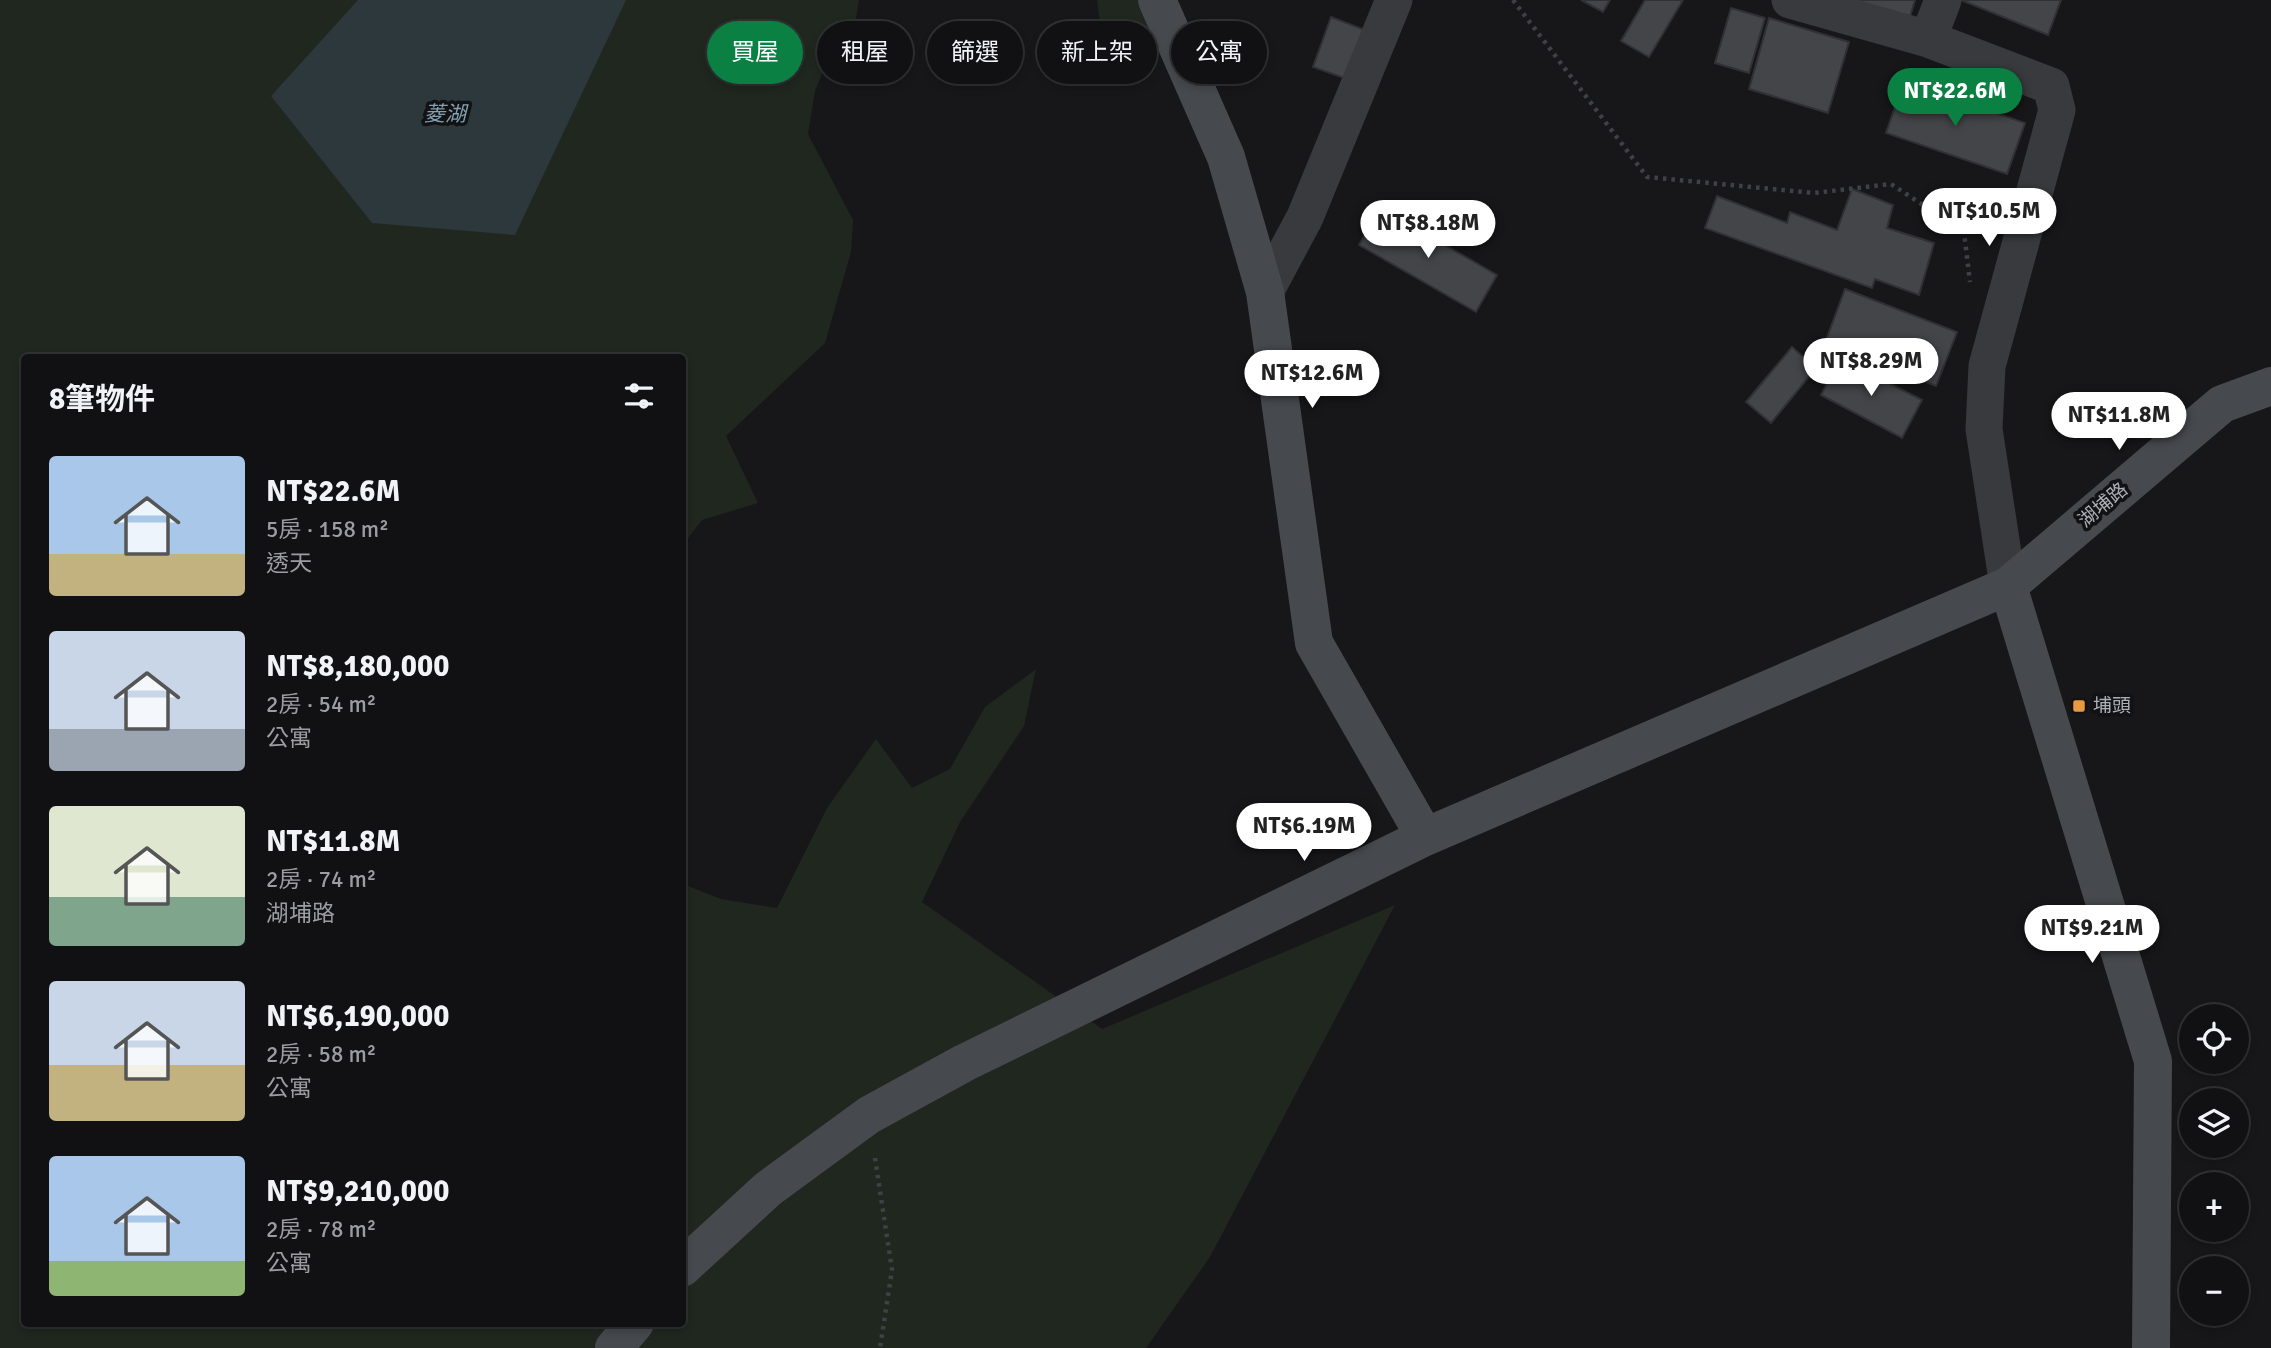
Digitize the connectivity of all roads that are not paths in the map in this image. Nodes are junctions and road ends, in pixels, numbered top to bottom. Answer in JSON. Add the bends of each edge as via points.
{"nodes":[{"id":1,"x":1157,"y":0,"type":"edge"},
{"id":2,"x":1394,"y":0,"type":"edge"},
{"id":3,"x":1790,"y":0,"type":"edge"},
{"id":4,"x":1943,"y":0,"type":"edge"},
{"id":5,"x":1928,"y":39,"type":"junction"},
{"id":6,"x":1265,"y":292,"type":"junction"},
{"id":7,"x":2271,"y":386,"type":"edge"},
{"id":8,"x":2008,"y":586,"type":"junction"},
{"id":9,"x":1424,"y":837,"type":"junction"},
{"id":10,"x":686,"y":1264,"type":"edge"},
{"id":11,"x":632,"y":1327,"type":"edge"},
{"id":12,"x":614,"y":1348,"type":"edge"},
{"id":13,"x":2151,"y":1348,"type":"edge"}],
"edges":[{"from":1,"to":6,"type":"street","via":[[1226,157]]},
{"from":2,"to":6,"type":"street","via":[[1305,217]]},
{"from":3,"to":5,"type":"street"},
{"from":4,"to":5,"type":"street"},
{"from":5,"to":8,"type":"street","via":[[2051,86],[2057,110],[1987,366],[1984,429]]},
{"from":6,"to":9,"type":"street","via":[[1314,643]]},
{"from":7,"to":8,"type":"street","name":"湖埔路","via":[[2222,404]]},
{"from":8,"to":9,"type":"street","name":"湖埔路"},
{"from":8,"to":13,"type":"street","via":[[2153,1061]]},
{"from":9,"to":10,"type":"street","name":"湖埔路","via":[[964,1063],[869,1115],[768,1189]]},
{"from":11,"to":12,"type":"street"}]}
